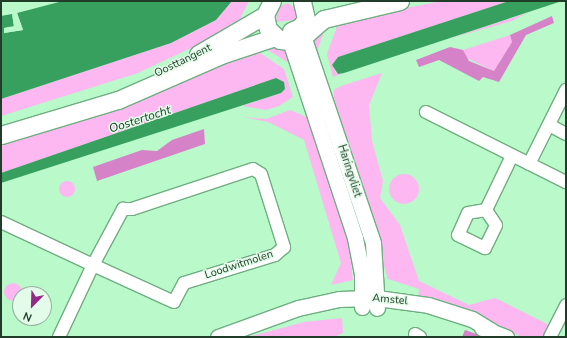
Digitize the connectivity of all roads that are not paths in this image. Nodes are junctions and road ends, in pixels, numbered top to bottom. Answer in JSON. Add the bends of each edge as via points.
{"nodes":[{"id":1,"x":359,"y":1,"type":"edge"},
{"id":2,"x":400,"y":1,"type":"edge"},
{"id":3,"x":304,"y":5,"type":"edge"},
{"id":4,"x":286,"y":26,"type":"edge"},
{"id":5,"x":566,"y":90,"type":"edge"},
{"id":6,"x":99,"y":103,"type":"junction"},
{"id":7,"x":426,"y":112,"type":"dead end"},
{"id":8,"x":549,"y":125,"type":"junction"},
{"id":9,"x":566,"y":134,"type":"edge"},
{"id":10,"x":1,"y":135,"type":"edge"},
{"id":11,"x":512,"y":156,"type":"junction"},
{"id":12,"x":529,"y":164,"type":"junction"},
{"id":13,"x":566,"y":182,"type":"edge"},
{"id":14,"x":486,"y":210,"type":"dead end"},
{"id":15,"x":1,"y":222,"type":"edge"},
{"id":16,"x":93,"y":265,"type":"junction"},
{"id":17,"x":361,"y":303,"type":"junction"},
{"id":18,"x":377,"y":303,"type":"junction"},
{"id":19,"x":566,"y":305,"type":"edge"},
{"id":20,"x":59,"y":337,"type":"edge"},
{"id":21,"x":218,"y":337,"type":"edge"},
{"id":22,"x":506,"y":337,"type":"edge"},
{"id":23,"x":550,"y":337,"type":"edge"}],
"edges":[{"from":1,"to":3,"type":"main road"},
{"from":2,"to":4,"type":"main road","name":"Oosttangent"},
{"from":3,"to":4,"type":"main road","via":[[306,19]]},
{"from":4,"to":6,"type":"main road","name":"Oosttangent"},
{"from":4,"to":6,"type":"main road","name":"Oosttangent","via":[[129,96]]},
{"from":4,"to":17,"type":"street","name":"Haringvliet","via":[[356,238]]},
{"from":4,"to":18,"type":"street","name":"Haringvliet","via":[[373,243]]},
{"from":5,"to":8,"type":"street"},
{"from":6,"to":10,"type":"main road","name":"Oosttangent"},
{"from":7,"to":11,"type":"street"},
{"from":8,"to":9,"type":"street"},
{"from":8,"to":12,"type":"street"},
{"from":11,"to":12,"type":"street"},
{"from":11,"to":14,"type":"street"},
{"from":12,"to":13,"type":"street"},
{"from":15,"to":16,"type":"street"},
{"from":16,"to":16,"type":"street","name":"Loodwitmolen","via":[[174,302],[184,283],[275,255],[284,247],[261,174],[253,169],[132,209],[123,209]]},
{"from":16,"to":20,"type":"street","name":"Loodwitmolen"},
{"from":17,"to":18,"type":"street","name":"Amstel"},
{"from":17,"to":21,"type":"street","name":"Amstel","via":[[339,299]]},
{"from":18,"to":22,"type":"street","name":"Amstel","via":[[428,304],[472,319]]},
{"from":19,"to":23,"type":"street"}]}
